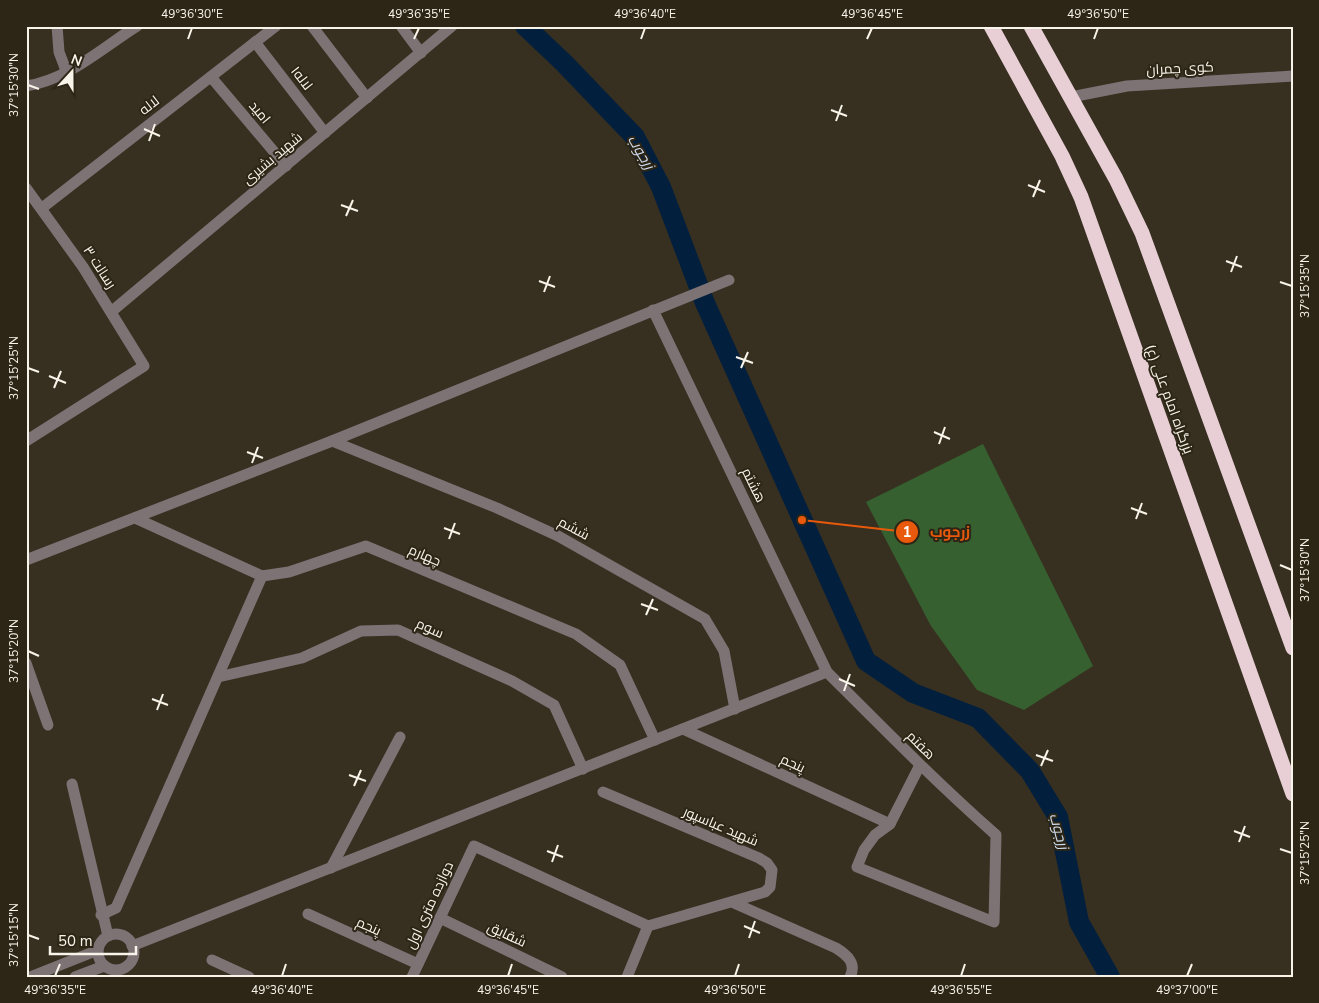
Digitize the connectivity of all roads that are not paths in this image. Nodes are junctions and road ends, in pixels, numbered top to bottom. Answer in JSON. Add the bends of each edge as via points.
{"nodes":[{"id":1,"x":57,"y":26,"type":"edge"},
{"id":2,"x":137,"y":26,"type":"edge"},
{"id":3,"x":276,"y":26,"type":"edge"},
{"id":4,"x":312,"y":26,"type":"edge"},
{"id":5,"x":400,"y":26,"type":"edge"},
{"id":6,"x":452,"y":26,"type":"edge"},
{"id":7,"x":992,"y":26,"type":"edge"},
{"id":8,"x":1031,"y":26,"type":"edge"},
{"id":9,"x":255,"y":42,"type":"junction"},
{"id":10,"x":421,"y":53,"type":"junction"},
{"id":11,"x":67,"y":73,"type":"junction"},
{"id":12,"x":1293,"y":76,"type":"edge"},
{"id":13,"x":211,"y":77,"type":"junction"},
{"id":14,"x":26,"y":86,"type":"edge"},
{"id":15,"x":1071,"y":97,"type":"junction"},
{"id":16,"x":367,"y":98,"type":"junction"},
{"id":17,"x":325,"y":133,"type":"junction"},
{"id":18,"x":286,"y":166,"type":"junction"},
{"id":19,"x":26,"y":188,"type":"edge"},
{"id":20,"x":42,"y":208,"type":"junction"},
{"id":21,"x":729,"y":280,"type":"dead end"},
{"id":22,"x":656,"y":308,"type":"junction"},
{"id":23,"x":111,"y":312,"type":"junction"},
{"id":24,"x":26,"y":441,"type":"edge"},
{"id":25,"x":332,"y":441,"type":"junction"},
{"id":26,"x":135,"y":518,"type":"junction"},
{"id":27,"x":26,"y":560,"type":"edge"},
{"id":28,"x":262,"y":576,"type":"junction"},
{"id":29,"x":1293,"y":648,"type":"edge"},
{"id":30,"x":26,"y":664,"type":"edge"},
{"id":31,"x":827,"y":672,"type":"junction"},
{"id":32,"x":218,"y":676,"type":"junction"},
{"id":33,"x":735,"y":709,"type":"junction"},
{"id":34,"x":48,"y":725,"type":"dead end"},
{"id":35,"x":683,"y":729,"type":"junction"},
{"id":36,"x":400,"y":737,"type":"dead end"},
{"id":37,"x":655,"y":740,"type":"junction"},
{"id":38,"x":1277,"y":751,"type":"junction"},
{"id":39,"x":920,"y":765,"type":"junction"},
{"id":40,"x":583,"y":769,"type":"junction"},
{"id":41,"x":1293,"y":782,"type":"edge"},
{"id":42,"x":72,"y":784,"type":"dead end"},
{"id":43,"x":603,"y":792,"type":"dead end"},
{"id":44,"x":1293,"y":794,"type":"edge"},
{"id":45,"x":890,"y":824,"type":"junction"},
{"id":46,"x":331,"y":868,"type":"junction"},
{"id":47,"x":734,"y":903,"type":"junction"},
{"id":48,"x":308,"y":914,"type":"dead end"},
{"id":49,"x":101,"y":915,"type":"junction"},
{"id":50,"x":440,"y":918,"type":"junction"},
{"id":51,"x":648,"y":926,"type":"junction"},
{"id":52,"x":108,"y":936,"type":"junction"},
{"id":53,"x":132,"y":946,"type":"junction"},
{"id":54,"x":98,"y":950,"type":"junction"},
{"id":55,"x":212,"y":960,"type":"dead end"},
{"id":56,"x":418,"y":964,"type":"junction"},
{"id":57,"x":104,"y":966,"type":"junction"},
{"id":58,"x":30,"y":977,"type":"edge"},
{"id":59,"x":75,"y":977,"type":"edge"},
{"id":60,"x":249,"y":977,"type":"edge"},
{"id":61,"x":412,"y":977,"type":"edge"},
{"id":62,"x":562,"y":977,"type":"edge"},
{"id":63,"x":627,"y":977,"type":"edge"},
{"id":64,"x":850,"y":977,"type":"edge"}],
"edges":[{"from":1,"to":11,"type":"street","via":[[59,52]]},
{"from":2,"to":11,"type":"street"},
{"from":3,"to":9,"type":"street","name":"لاله"},
{"from":4,"to":16,"type":"street"},
{"from":5,"to":10,"type":"street"},
{"from":6,"to":10,"type":"street","name":"شهید بشیری"},
{"from":7,"to":38,"type":"highway","name":"بزرگراه امام علی (ع)","via":[[1081,198]]},
{"from":8,"to":15,"type":"highway"},
{"from":9,"to":13,"type":"street","name":"لاله"},
{"from":9,"to":17,"type":"street","name":"لاله۱"},
{"from":10,"to":16,"type":"street","name":"شهید بشیری"},
{"from":11,"to":14,"type":"street"},
{"from":12,"to":15,"type":"street","name":"کوی چمران","via":[[1127,86]]},
{"from":13,"to":18,"type":"street","name":"امید"},
{"from":13,"to":20,"type":"street","name":"لاله"},
{"from":15,"to":29,"type":"highway","via":[[1122,189],[1144,237]]},
{"from":16,"to":17,"type":"street","name":"شهید بشیری"},
{"from":17,"to":18,"type":"street","name":"شهید بشیری"},
{"from":18,"to":23,"type":"street","name":"شهید بشیری"},
{"from":19,"to":20,"type":"street","name":"رسالت ۳"},
{"from":20,"to":23,"type":"street","name":"رسالت ۳"},
{"from":21,"to":22,"type":"street"},
{"from":22,"to":25,"type":"street"},
{"from":22,"to":31,"type":"street","name":"هشتم"},
{"from":23,"to":24,"type":"street","name":"رسالت ۳","via":[[144,366]]},
{"from":25,"to":26,"type":"street"},
{"from":25,"to":33,"type":"street","name":"ششم","via":[[558,536],[705,619],[724,652]]},
{"from":26,"to":27,"type":"street"},
{"from":26,"to":28,"type":"street"},
{"from":28,"to":32,"type":"street"},
{"from":28,"to":37,"type":"street","name":"چهارم","via":[[289,572],[366,546],[576,634],[620,666]]},
{"from":30,"to":34,"type":"street"},
{"from":31,"to":33,"type":"street"},
{"from":31,"to":39,"type":"street","name":"هفتم"},
{"from":32,"to":40,"type":"street","name":"سوم","via":[[302,658],[361,631],[398,630],[512,680],[554,705]]},
{"from":32,"to":49,"type":"street","via":[[116,908]]},
{"from":33,"to":35,"type":"street"},
{"from":35,"to":37,"type":"street"},
{"from":35,"to":45,"type":"street","name":"پنجم"},
{"from":36,"to":46,"type":"street"},
{"from":37,"to":40,"type":"street"},
{"from":38,"to":41,"type":"highway"},
{"from":38,"to":44,"type":"highway","name":"بزرگراه امام علی (ع)"},
{"from":39,"to":45,"type":"street"},
{"from":39,"to":45,"type":"street","name":"هفتم","via":[[996,835],[994,922],[857,867],[874,835]]},
{"from":40,"to":46,"type":"street"},
{"from":42,"to":49,"type":"street"},
{"from":43,"to":47,"type":"street","name":"شهید عباسپور","via":[[767,863],[772,870],[770,887],[765,892]]},
{"from":46,"to":53,"type":"street"},
{"from":47,"to":51,"type":"street"},
{"from":47,"to":64,"type":"street","via":[[847,955],[853,969]]},
{"from":48,"to":56,"type":"street","name":"پنجم"},
{"from":49,"to":52,"type":"street"},
{"from":50,"to":51,"type":"street","name":"دوازده متری اول","via":[[474,846]]},
{"from":50,"to":56,"type":"street","name":"دوازده متری اول"},
{"from":50,"to":62,"type":"street","name":"شقایق"},
{"from":51,"to":63,"type":"street"},
{"from":52,"to":53,"type":"street","via":[[119,935]]},
{"from":52,"to":54,"type":"street"},
{"from":53,"to":57,"type":"street","via":[[133,957],[126,966],[115,970]]},
{"from":54,"to":57,"type":"street"},
{"from":54,"to":58,"type":"street"},
{"from":55,"to":60,"type":"street"},
{"from":56,"to":61,"type":"street","name":"دوازده متری اول"},
{"from":57,"to":59,"type":"street"}]}
